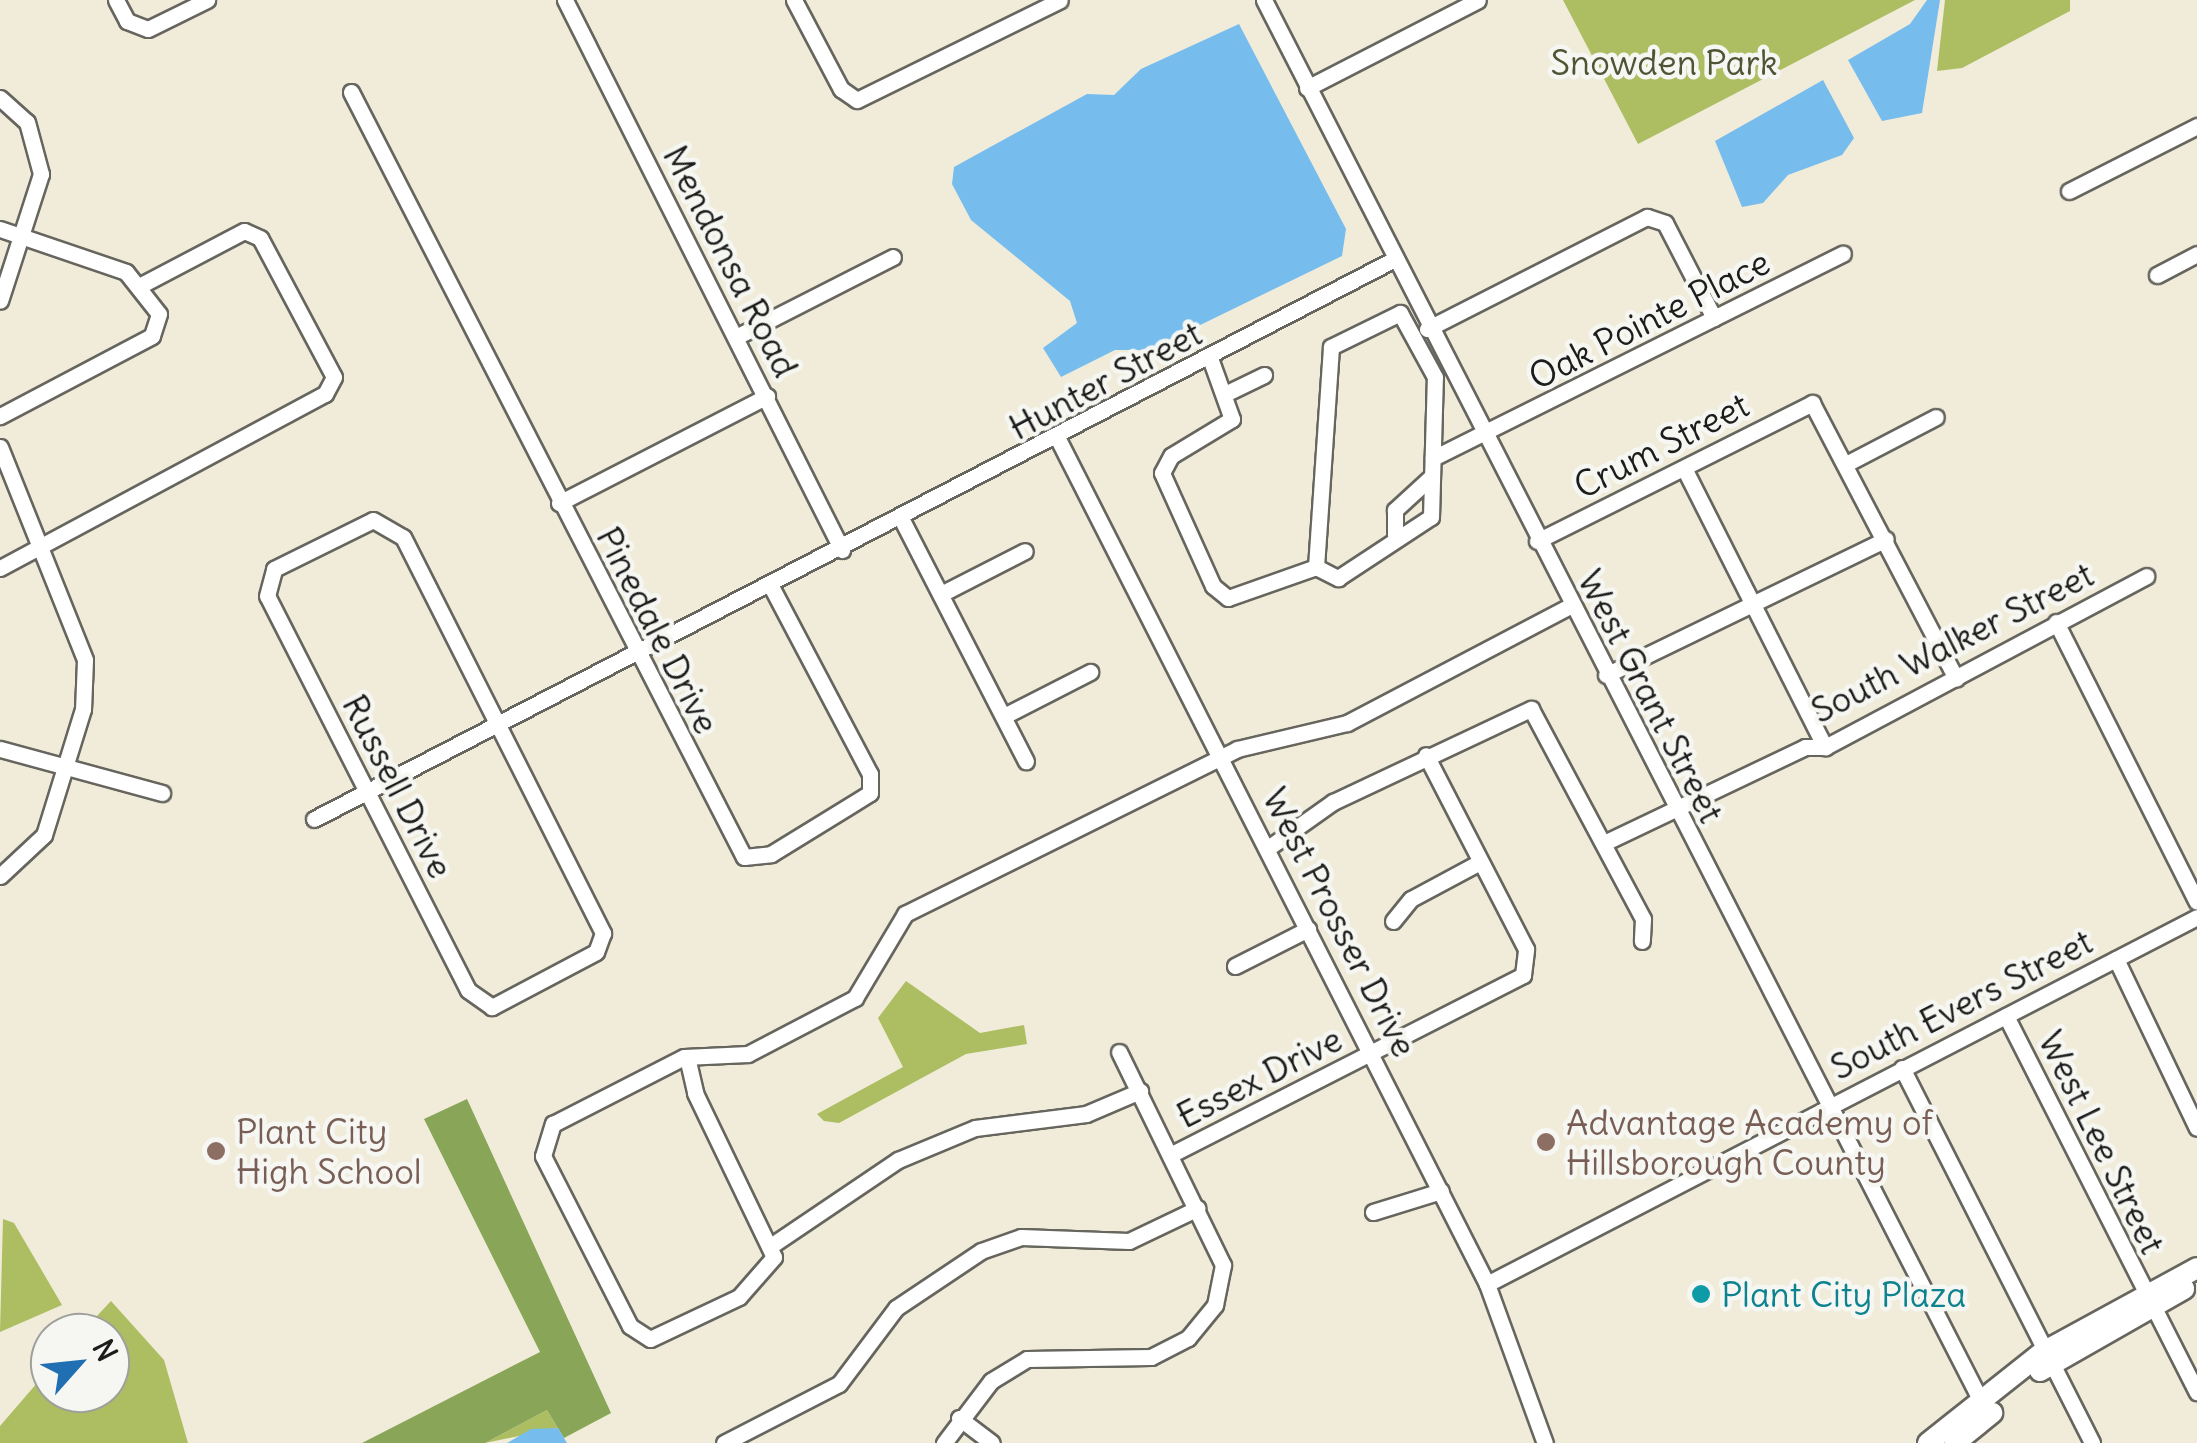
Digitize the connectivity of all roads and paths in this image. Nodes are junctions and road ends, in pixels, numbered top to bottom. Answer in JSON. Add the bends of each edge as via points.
{"nodes":[{"id":1,"x":116,"y":0,"type":"edge"},
{"id":2,"x":207,"y":0,"type":"edge"},
{"id":3,"x":564,"y":0,"type":"edge"},
{"id":4,"x":794,"y":0,"type":"edge"},
{"id":5,"x":1060,"y":0,"type":"edge"},
{"id":6,"x":1264,"y":0,"type":"edge"},
{"id":7,"x":1478,"y":0,"type":"edge"},
{"id":8,"x":1308,"y":88,"type":"junction"},
{"id":9,"x":352,"y":92,"type":"dead end"},
{"id":10,"x":0,"y":98,"type":"edge"},
{"id":11,"x":2197,"y":126,"type":"edge"},
{"id":12,"x":2068,"y":190,"type":"dead end"},
{"id":13,"x":0,"y":229,"type":"edge"},
{"id":14,"x":22,"y":237,"type":"junction"},
{"id":15,"x":1842,"y":254,"type":"dead end"},
{"id":16,"x":2197,"y":254,"type":"edge"},
{"id":17,"x":893,"y":256,"type":"dead end"},
{"id":18,"x":1394,"y":260,"type":"junction"},
{"id":19,"x":2157,"y":275,"type":"dead end"},
{"id":20,"x":143,"y":284,"type":"junction"},
{"id":21,"x":0,"y":302,"type":"edge"},
{"id":22,"x":1714,"y":318,"type":"junction"},
{"id":23,"x":1427,"y":329,"type":"junction"},
{"id":24,"x":736,"y":337,"type":"junction"},
{"id":25,"x":1210,"y":358,"type":"junction"},
{"id":26,"x":1264,"y":375,"type":"dead end"},
{"id":27,"x":1229,"y":392,"type":"junction"},
{"id":28,"x":767,"y":396,"type":"junction"},
{"id":29,"x":0,"y":416,"type":"edge"},
{"id":30,"x":1936,"y":418,"type":"dead end"},
{"id":31,"x":1483,"y":438,"type":"junction"},
{"id":32,"x":1058,"y":439,"type":"junction"},
{"id":33,"x":0,"y":447,"type":"edge"},
{"id":34,"x":1433,"y":458,"type":"junction"},
{"id":35,"x":1848,"y":464,"type":"junction"},
{"id":36,"x":1684,"y":468,"type":"junction"},
{"id":37,"x":1432,"y":477,"type":"junction"},
{"id":38,"x":559,"y":502,"type":"junction"},
{"id":39,"x":903,"y":522,"type":"junction"},
{"id":40,"x":1395,"y":536,"type":"junction"},
{"id":41,"x":1886,"y":539,"type":"junction"},
{"id":42,"x":1537,"y":542,"type":"junction"},
{"id":43,"x":44,"y":546,"type":"junction"},
{"id":44,"x":842,"y":550,"type":"junction"},
{"id":45,"x":1025,"y":550,"type":"dead end"},
{"id":46,"x":1316,"y":567,"type":"junction"},
{"id":47,"x":0,"y":568,"type":"edge"},
{"id":48,"x":2146,"y":576,"type":"dead end"},
{"id":49,"x":771,"y":586,"type":"junction"},
{"id":50,"x":941,"y":594,"type":"junction"},
{"id":51,"x":1753,"y":602,"type":"junction"},
{"id":52,"x":1570,"y":606,"type":"junction"},
{"id":53,"x":2056,"y":622,"type":"junction"},
{"id":54,"x":637,"y":654,"type":"junction"},
{"id":55,"x":1090,"y":672,"type":"dead end"},
{"id":56,"x":1606,"y":675,"type":"junction"},
{"id":57,"x":1956,"y":679,"type":"junction"},
{"id":58,"x":1004,"y":716,"type":"junction"},
{"id":59,"x":500,"y":725,"type":"junction"},
{"id":60,"x":1825,"y":747,"type":"junction"},
{"id":61,"x":0,"y":749,"type":"edge"},
{"id":62,"x":1426,"y":755,"type":"junction"},
{"id":63,"x":1222,"y":756,"type":"junction"},
{"id":64,"x":1026,"y":761,"type":"dead end"},
{"id":65,"x":66,"y":762,"type":"junction"},
{"id":66,"x":162,"y":793,"type":"dead end"},
{"id":67,"x":369,"y":794,"type":"junction"},
{"id":68,"x":1674,"y":806,"type":"junction"},
{"id":69,"x":314,"y":819,"type":"dead end"},
{"id":70,"x":1604,"y":843,"type":"junction"},
{"id":71,"x":1268,"y":848,"type":"junction"},
{"id":72,"x":1480,"y":862,"type":"junction"},
{"id":73,"x":0,"y":876,"type":"edge"},
{"id":74,"x":2197,"y":902,"type":"edge"},
{"id":75,"x":2197,"y":917,"type":"edge"},
{"id":76,"x":1393,"y":921,"type":"dead end"},
{"id":77,"x":1308,"y":929,"type":"junction"},
{"id":78,"x":1642,"y":941,"type":"dead end"},
{"id":79,"x":2116,"y":958,"type":"junction"},
{"id":80,"x":1234,"y":966,"type":"dead end"},
{"id":81,"x":2006,"y":1016,"type":"junction"},
{"id":82,"x":1119,"y":1052,"type":"dead end"},
{"id":83,"x":1372,"y":1053,"type":"junction"},
{"id":84,"x":687,"y":1057,"type":"junction"},
{"id":85,"x":1902,"y":1068,"type":"junction"},
{"id":86,"x":1140,"y":1092,"type":"junction"},
{"id":87,"x":1830,"y":1105,"type":"junction"},
{"id":88,"x":2197,"y":1128,"type":"edge"},
{"id":89,"x":1172,"y":1154,"type":"junction"},
{"id":90,"x":1441,"y":1191,"type":"junction"},
{"id":91,"x":1198,"y":1208,"type":"junction"},
{"id":92,"x":1373,"y":1212,"type":"dead end"},
{"id":93,"x":772,"y":1245,"type":"junction"},
{"id":94,"x":2197,"y":1268,"type":"edge"},
{"id":95,"x":2197,"y":1282,"type":"edge"},
{"id":96,"x":1487,"y":1284,"type":"junction"},
{"id":97,"x":2148,"y":1301,"type":"junction"},
{"id":98,"x":2046,"y":1358,"type":"junction"},
{"id":99,"x":2197,"y":1392,"type":"edge"},
{"id":100,"x":1986,"y":1411,"type":"junction"},
{"id":101,"x":958,"y":1418,"type":"junction"},
{"id":102,"x":724,"y":1443,"type":"edge"},
{"id":103,"x":944,"y":1443,"type":"edge"},
{"id":104,"x":992,"y":1443,"type":"edge"},
{"id":105,"x":1545,"y":1443,"type":"edge"},
{"id":106,"x":1928,"y":1443,"type":"edge"},
{"id":107,"x":1945,"y":1443,"type":"edge"},
{"id":108,"x":1955,"y":1443,"type":"edge"},
{"id":109,"x":2092,"y":1443,"type":"edge"}],
"edges":[{"from":1,"to":2,"type":"street","via":[[127,20],[148,29]]},
{"from":3,"to":24,"type":"street","name":"Mendonsa Road"},
{"from":4,"to":5,"type":"street","via":[[841,89],[857,100]]},
{"from":6,"to":8,"type":"street","name":"West Grant Street"},
{"from":7,"to":8,"type":"street"},
{"from":8,"to":18,"type":"street","name":"West Grant Street"},
{"from":9,"to":38,"type":"street","name":"Pinedale Drive"},
{"from":10,"to":14,"type":"street","via":[[39,149]]},
{"from":11,"to":12,"type":"street"},
{"from":13,"to":14,"type":"street"},
{"from":14,"to":20,"type":"street"},
{"from":14,"to":21,"type":"street"},
{"from":15,"to":22,"type":"street","name":"Oak Pointe Place"},
{"from":16,"to":19,"type":"street"},
{"from":17,"to":24,"type":"street"},
{"from":18,"to":23,"type":"street","name":"West Grant Street"},
{"from":18,"to":25,"type":"street","name":"Hunter Street"},
{"from":20,"to":29,"type":"street","via":[[159,314],[152,336]]},
{"from":20,"to":43,"type":"street","via":[[244,231],[260,238],[334,377],[324,394]]},
{"from":22,"to":23,"type":"street","via":[[1665,223],[1647,217]]},
{"from":22,"to":31,"type":"street","name":"Oak Pointe Place"},
{"from":23,"to":31,"type":"street","name":"West Grant Street"},
{"from":24,"to":28,"type":"street","name":"Mendonsa Road"},
{"from":25,"to":27,"type":"street"},
{"from":25,"to":32,"type":"street","name":"Hunter Street"},
{"from":26,"to":27,"type":"street"},
{"from":27,"to":46,"type":"street","via":[[1228,427],[1171,456],[1162,474],[1213,586],[1238,597]]},
{"from":28,"to":38,"type":"street"},
{"from":28,"to":44,"type":"street","name":"Mendonsa Road"},
{"from":30,"to":35,"type":"street"},
{"from":31,"to":34,"type":"street","name":"Oak Pointe Place"},
{"from":31,"to":42,"type":"street","name":"West Grant Street"},
{"from":32,"to":39,"type":"street","name":"Hunter Street"},
{"from":32,"to":63,"type":"street","name":"West Prosser Drive"},
{"from":33,"to":43,"type":"street"},
{"from":34,"to":37,"type":"street"},
{"from":34,"to":46,"type":"street","via":[[1435,378],[1403,315],[1332,345]]},
{"from":35,"to":36,"type":"street","name":"Crum Street","via":[[1812,403]]},
{"from":35,"to":41,"type":"street"},
{"from":36,"to":42,"type":"street","name":"Crum Street"},
{"from":36,"to":51,"type":"street"},
{"from":37,"to":40,"type":"street","via":[[1395,510]]},
{"from":37,"to":40,"type":"street","via":[[1431,517]]},
{"from":38,"to":54,"type":"street","name":"Pinedale Drive"},
{"from":39,"to":44,"type":"street","name":"Hunter Street"},
{"from":39,"to":50,"type":"street"},
{"from":40,"to":46,"type":"street","via":[[1338,578]]},
{"from":41,"to":51,"type":"street"},
{"from":41,"to":57,"type":"street"},
{"from":42,"to":52,"type":"street","name":"West Grant Street"},
{"from":43,"to":47,"type":"street"},
{"from":43,"to":65,"type":"street","via":[[85,660],[83,709]]},
{"from":44,"to":49,"type":"street","name":"Hunter Street"},
{"from":45,"to":50,"type":"street"},
{"from":48,"to":53,"type":"street","name":"South Walker Street"},
{"from":49,"to":54,"type":"street","name":"Hunter Street"},
{"from":49,"to":54,"type":"street","name":"Pinedale Drive","via":[[870,774],[870,792],[772,854],[744,857],[730,837]]},
{"from":50,"to":58,"type":"street"},
{"from":51,"to":56,"type":"street"},
{"from":51,"to":60,"type":"street"},
{"from":52,"to":56,"type":"street","name":"West Grant Street"},
{"from":52,"to":63,"type":"street","via":[[1348,723]]},
{"from":53,"to":57,"type":"street","name":"South Walker Street"},
{"from":53,"to":74,"type":"street"},
{"from":54,"to":59,"type":"street"},
{"from":55,"to":58,"type":"street"},
{"from":56,"to":68,"type":"street","name":"West Grant Street"},
{"from":57,"to":60,"type":"street","name":"South Walker Street"},
{"from":58,"to":64,"type":"street"},
{"from":59,"to":67,"type":"street"},
{"from":59,"to":67,"type":"street","name":"Russell Drive","via":[[389,524],[374,520],[274,569],[268,596]]},
{"from":59,"to":67,"type":"street","name":"Russell Drive","via":[[603,933],[596,952],[492,1007],[468,990]]},
{"from":60,"to":68,"type":"street","name":"South Walker Street"},
{"from":61,"to":65,"type":"street"},
{"from":62,"to":70,"type":"street","via":[[1531,710]]},
{"from":62,"to":71,"type":"street"},
{"from":62,"to":72,"type":"street"},
{"from":63,"to":71,"type":"street","name":"West Prosser Drive"},
{"from":63,"to":84,"type":"street","via":[[905,914],[856,998],[748,1054]]},
{"from":65,"to":66,"type":"street"},
{"from":65,"to":73,"type":"street","via":[[44,835]]},
{"from":67,"to":69,"type":"street"},
{"from":68,"to":70,"type":"street","name":"South Walker Street"},
{"from":68,"to":87,"type":"street","name":"West Grant Street"},
{"from":70,"to":78,"type":"street","via":[[1643,919]]},
{"from":71,"to":77,"type":"street","name":"West Prosser Drive"},
{"from":72,"to":76,"type":"street","via":[[1411,899]]},
{"from":72,"to":83,"type":"street","name":"Essex Drive","via":[[1526,948],[1523,975]]},
{"from":75,"to":79,"type":"street","name":"South Evers Street"},
{"from":77,"to":80,"type":"street"},
{"from":77,"to":83,"type":"street","name":"West Prosser Drive"},
{"from":79,"to":81,"type":"street","name":"South Evers Street"},
{"from":79,"to":88,"type":"street"},
{"from":81,"to":85,"type":"street","name":"South Evers Street"},
{"from":81,"to":97,"type":"street","name":"West Lee Street"},
{"from":82,"to":86,"type":"street"},
{"from":83,"to":89,"type":"street","name":"Essex Drive"},
{"from":83,"to":90,"type":"street","name":"West Prosser Drive"},
{"from":84,"to":93,"type":"street","via":[[695,1093]]},
{"from":84,"to":93,"type":"street","via":[[553,1124],[543,1156],[638,1335],[661,1336],[739,1297],[770,1267]]},
{"from":85,"to":87,"type":"street","name":"South Evers Street"},
{"from":85,"to":98,"type":"street"},
{"from":86,"to":89,"type":"street"},
{"from":86,"to":93,"type":"street","via":[[1086,1114],[976,1128],[898,1160]]},
{"from":87,"to":96,"type":"street","name":"South Evers Street"},
{"from":87,"to":100,"type":"street","name":"West Grant Street"},
{"from":89,"to":91,"type":"street"},
{"from":90,"to":92,"type":"street"},
{"from":90,"to":96,"type":"street","name":"West Prosser Drive"},
{"from":91,"to":101,"type":"street","via":[[1223,1284],[1188,1338],[1151,1357],[1027,1358]]},
{"from":91,"to":102,"type":"street","via":[[1129,1241],[1021,1237],[982,1251],[896,1308],[839,1384]]},
{"from":94,"to":97,"type":"main road"},
{"from":95,"to":97,"type":"main road"},
{"from":96,"to":105,"type":"street","name":"West Prosser Drive"},
{"from":97,"to":98,"type":"main road"},
{"from":97,"to":99,"type":"street","name":"West Lee Street"},
{"from":98,"to":100,"type":"main road"},
{"from":98,"to":109,"type":"street"},
{"from":100,"to":106,"type":"main road"},
{"from":100,"to":107,"type":"main road"},
{"from":100,"to":108,"type":"main road"},
{"from":101,"to":103,"type":"street"},
{"from":101,"to":104,"type":"street"}]}
